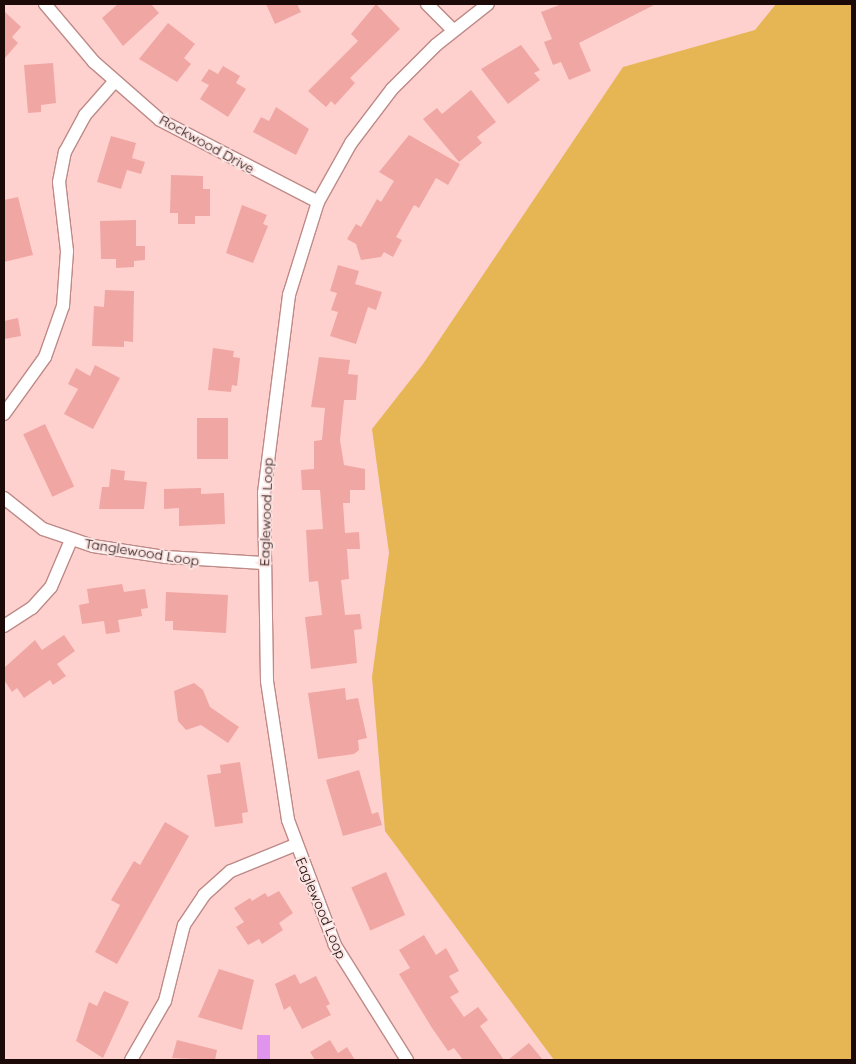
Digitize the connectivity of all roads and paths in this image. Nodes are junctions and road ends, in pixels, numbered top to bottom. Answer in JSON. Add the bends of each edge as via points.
{"nodes":[{"id":1,"x":45,"y":4,"type":"edge"},
{"id":2,"x":427,"y":4,"type":"edge"},
{"id":3,"x":488,"y":4,"type":"edge"},
{"id":4,"x":453,"y":30,"type":"junction"},
{"id":5,"x":114,"y":82,"type":"junction"},
{"id":6,"x":318,"y":202,"type":"junction"},
{"id":7,"x":4,"y":414,"type":"edge"},
{"id":8,"x":4,"y":498,"type":"edge"},
{"id":9,"x":71,"y":540,"type":"junction"},
{"id":10,"x":263,"y":563,"type":"junction"},
{"id":11,"x":4,"y":626,"type":"edge"},
{"id":12,"x":295,"y":845,"type":"junction"},
{"id":13,"x":132,"y":1060,"type":"edge"},
{"id":14,"x":407,"y":1060,"type":"edge"}],
"edges":[{"from":1,"to":5,"type":"street","name":"Rockwood Drive"},
{"from":2,"to":4,"type":"street"},
{"from":3,"to":4,"type":"street","name":"Eaglewood Loop"},
{"from":4,"to":6,"type":"street","name":"Eaglewood Loop","via":[[379,104]]},
{"from":5,"to":6,"type":"street","name":"Rockwood Drive","via":[[181,133]]},
{"from":5,"to":7,"type":"street","via":[[84,115],[65,152],[59,182],[67,251],[63,306],[45,357]]},
{"from":6,"to":10,"type":"street","name":"Eaglewood Loop","via":[[298,254],[286,317],[267,454]]},
{"from":8,"to":9,"type":"street","name":"Tanglewood Loop","via":[[43,529]]},
{"from":9,"to":10,"type":"street","name":"Tanglewood Loop","via":[[166,557]]},
{"from":9,"to":11,"type":"street","via":[[51,587],[32,608]]},
{"from":10,"to":12,"type":"street","name":"Eaglewood Loop","via":[[270,713]]},
{"from":12,"to":13,"type":"street","via":[[239,866],[204,895],[184,926],[166,1001]]},
{"from":12,"to":14,"type":"street","name":"Eaglewood Loop","via":[[335,945]]}]}
